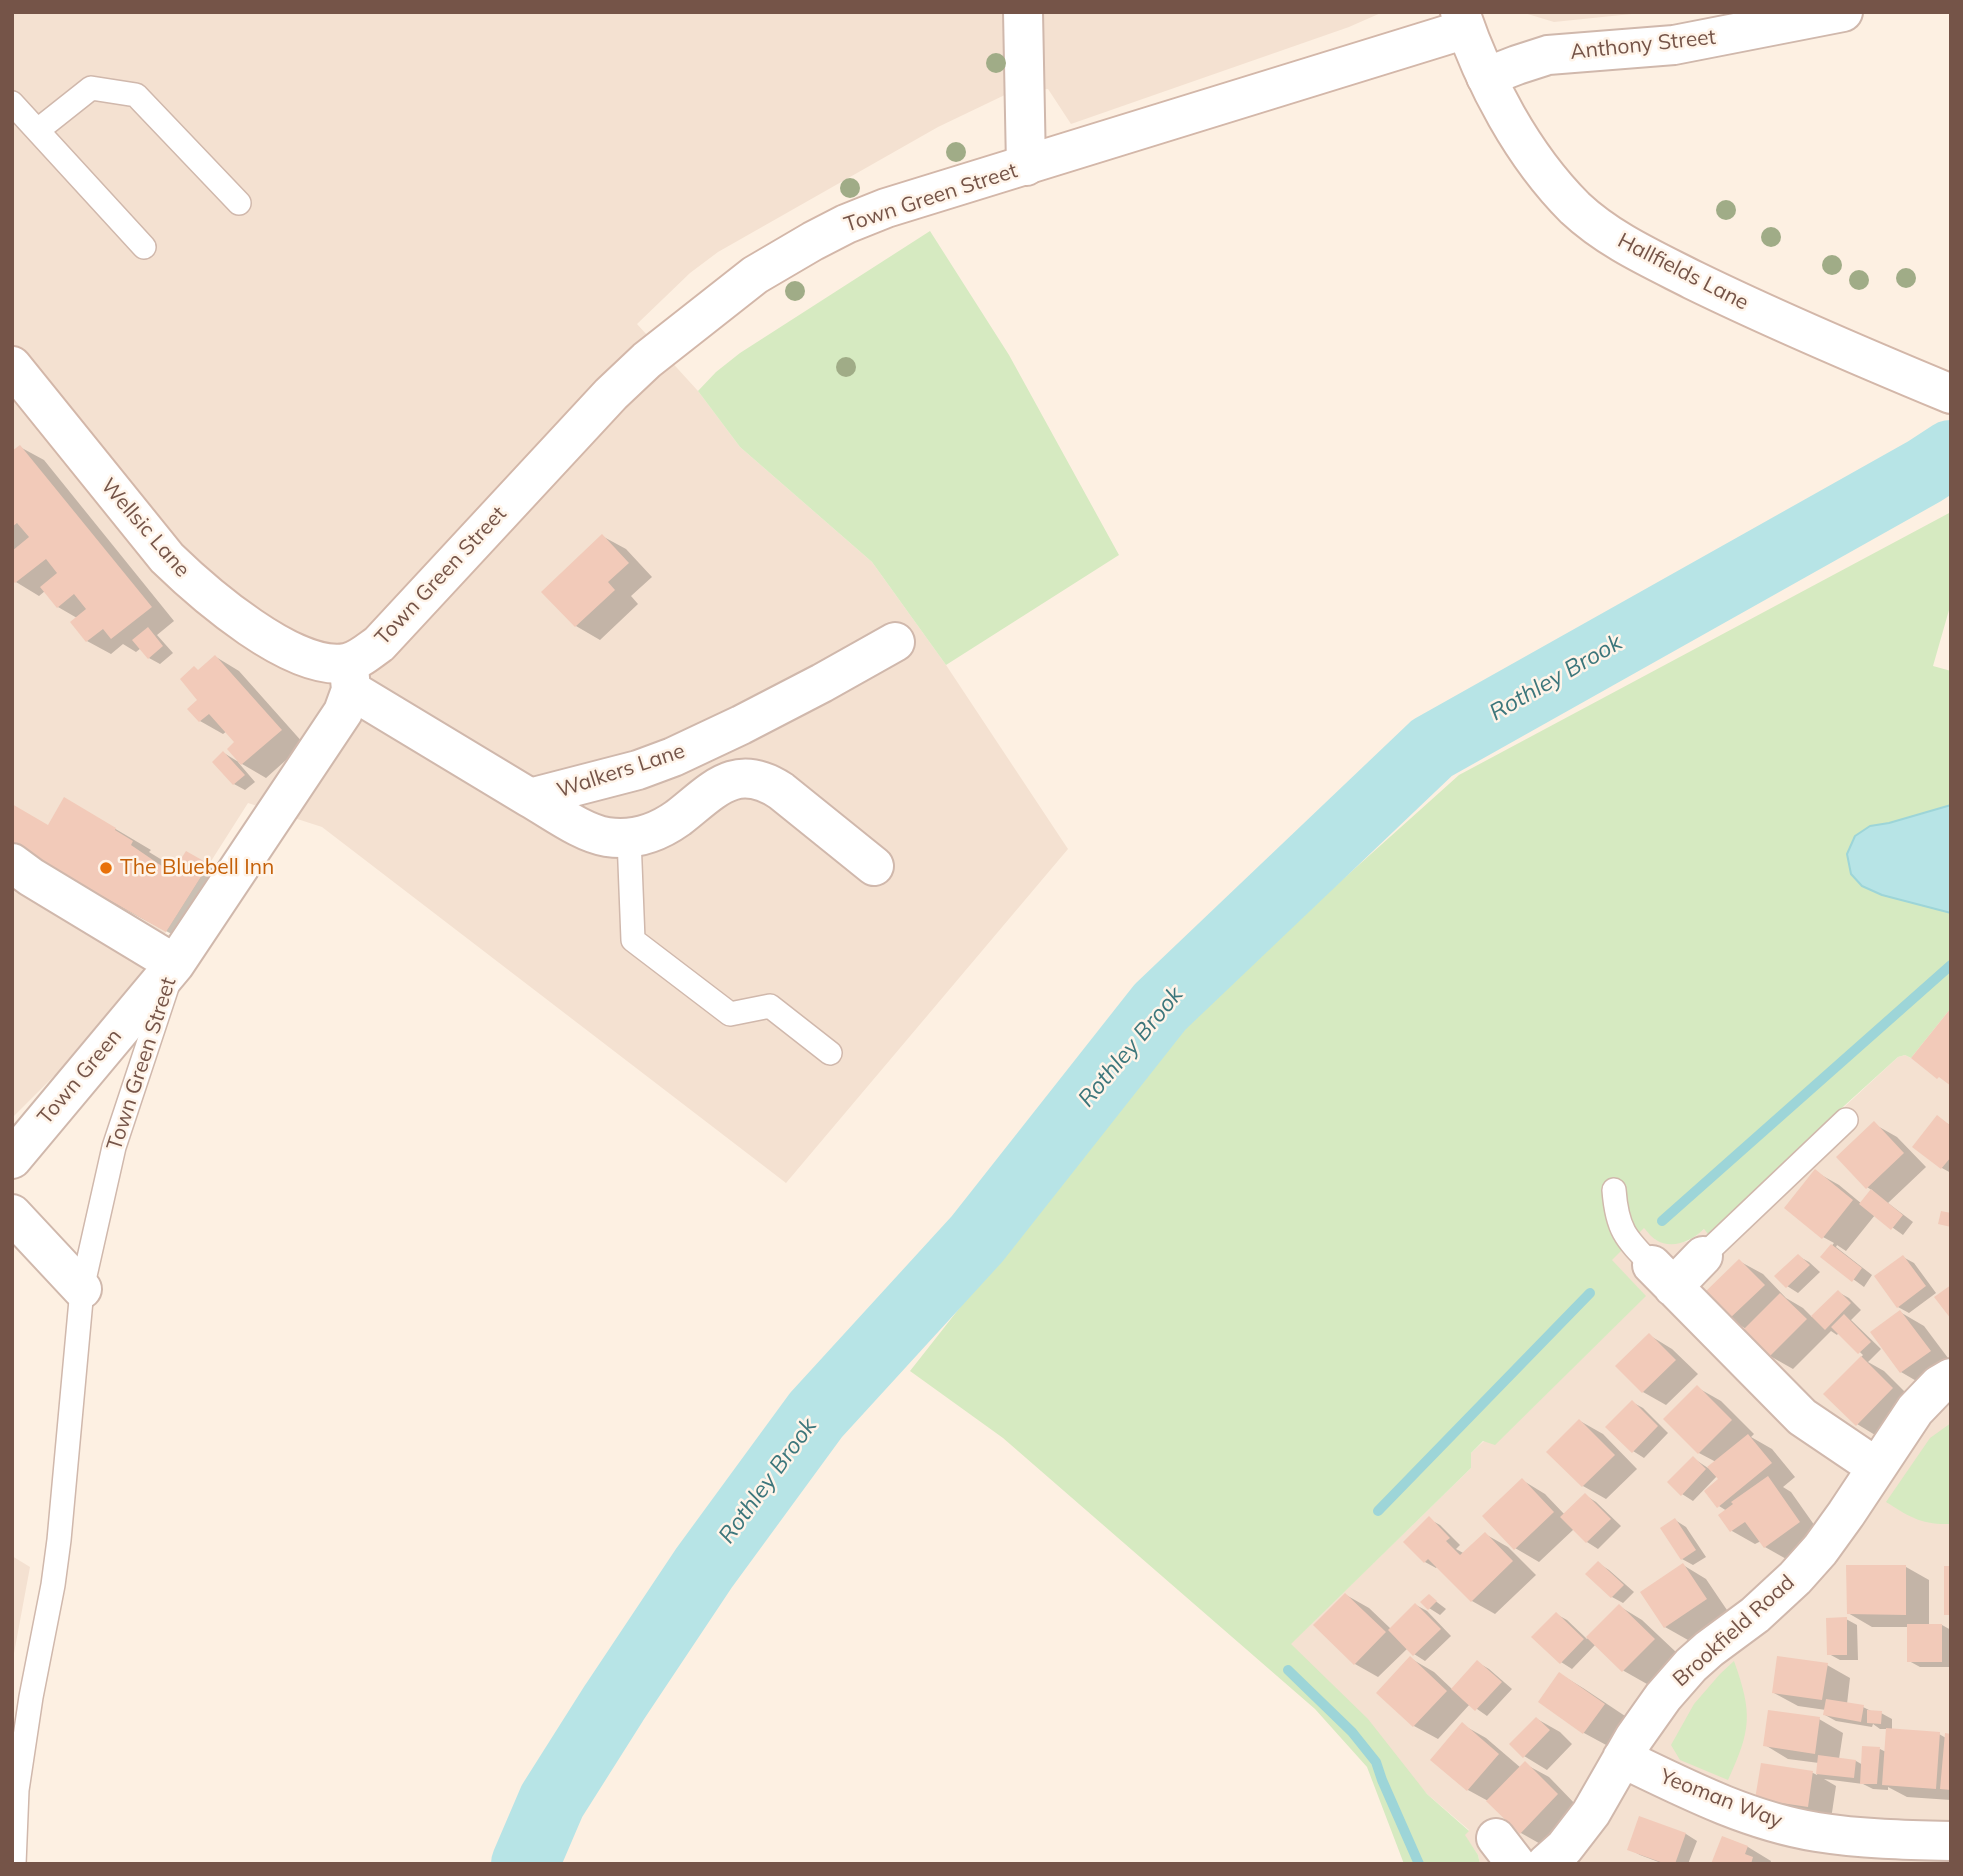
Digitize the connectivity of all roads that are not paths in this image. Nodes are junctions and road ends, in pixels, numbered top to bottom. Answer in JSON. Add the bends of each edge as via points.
{"nodes":[{"id":1,"x":1023,"y":12,"type":"edge"},
{"id":2,"x":1843,"y":12,"type":"edge"},
{"id":3,"x":1463,"y":21,"type":"edge"},
{"id":4,"x":1486,"y":78,"type":"junction"},
{"id":5,"x":12,"y":103,"type":"edge"},
{"id":6,"x":37,"y":130,"type":"junction"},
{"id":7,"x":1026,"y":166,"type":"junction"},
{"id":8,"x":239,"y":203,"type":"dead end"},
{"id":9,"x":144,"y":247,"type":"dead end"},
{"id":10,"x":12,"y":366,"type":"edge"},
{"id":11,"x":1935,"y":388,"type":"edge"},
{"id":12,"x":895,"y":642,"type":"dead end"},
{"id":13,"x":349,"y":676,"type":"junction"},
{"id":14,"x":530,"y":798,"type":"junction"},
{"id":15,"x":629,"y":838,"type":"junction"},
{"id":16,"x":865,"y":847,"type":"dead end"},
{"id":17,"x":12,"y":863,"type":"edge"},
{"id":18,"x":174,"y":964,"type":"junction"},
{"id":19,"x":830,"y":1053,"type":"dead end"},
{"id":20,"x":1846,"y":1120,"type":"dead end"},
{"id":21,"x":12,"y":1159,"type":"edge"},
{"id":22,"x":1614,"y":1190,"type":"dead end"},
{"id":23,"x":12,"y":1214,"type":"edge"},
{"id":24,"x":1703,"y":1256,"type":"joint"},
{"id":25,"x":1662,"y":1276,"type":"junction"},
{"id":26,"x":82,"y":1289,"type":"junction"},
{"id":27,"x":1951,"y":1378,"type":"edge"},
{"id":28,"x":1876,"y":1467,"type":"junction"},
{"id":29,"x":1622,"y":1758,"type":"junction"},
{"id":30,"x":1951,"y":1841,"type":"edge"},
{"id":31,"x":1859,"y":1851,"type":"edge"},
{"id":32,"x":14,"y":1859,"type":"edge"},
{"id":33,"x":1546,"y":1864,"type":"edge"}],
"edges":[{"from":1,"to":7,"type":"street"},
{"from":2,"to":4,"type":"street","name":"Anthony Street","via":[[1674,45],[1548,55]]},
{"from":3,"to":4,"type":"street","name":"Hallfields Lane"},
{"from":3,"to":7,"type":"street","name":"Town Green Street"},
{"from":4,"to":11,"type":"street","name":"Hallfields Lane","via":[[1518,135],[1553,183],[1575,208],[1611,236],[1727,296]]},
{"from":5,"to":6,"type":"lane"},
{"from":6,"to":8,"type":"lane","via":[[92,88],[136,94]]},
{"from":6,"to":9,"type":"lane"},
{"from":7,"to":13,"type":"street","name":"Town Green Street","via":[[876,212],[755,275],[620,386]]},
{"from":10,"to":13,"type":"street","name":"Wellsic Lane","via":[[167,558],[194,583],[261,634]]},
{"from":12,"to":14,"type":"street","name":"Walkers Lane","via":[[673,757]]},
{"from":13,"to":14,"type":"street","name":"Walkers Lane"},
{"from":13,"to":18,"type":"street","name":"Town Green Street","via":[[343,712]]},
{"from":14,"to":15,"type":"street","via":[[589,832]]},
{"from":15,"to":16,"type":"street","via":[[661,828],[718,786],[745,777],[769,784]]},
{"from":15,"to":19,"type":"lane","via":[[633,940],[730,1014],[770,1006]]},
{"from":17,"to":18,"type":"street"},
{"from":18,"to":21,"type":"street","name":"Town Green"},
{"from":18,"to":26,"type":"lane","name":"Town Green Street","via":[[114,1147]]},
{"from":20,"to":24,"type":"lane"},
{"from":22,"to":25,"type":"lane","via":[[1621,1228]]},
{"from":23,"to":26,"type":"street"},
{"from":24,"to":25,"type":"street"},
{"from":25,"to":28,"type":"street","via":[[1802,1418]]},
{"from":26,"to":32,"type":"lane","name":"Town Green Street","via":[[59,1540],[17,1790]]},
{"from":27,"to":28,"type":"street","name":"Brookfield Road","via":[[1928,1394]]},
{"from":28,"to":29,"type":"street","name":"Brookfield Road","via":[[1803,1569],[1675,1682]]},
{"from":29,"to":31,"type":"street","name":"Yeoman Way","via":[[1731,1808],[1816,1832]]},
{"from":29,"to":33,"type":"street","name":"Brookfield Road","via":[[1591,1812]]},
{"from":30,"to":31,"type":"street","name":"Yeoman Way"}]}
